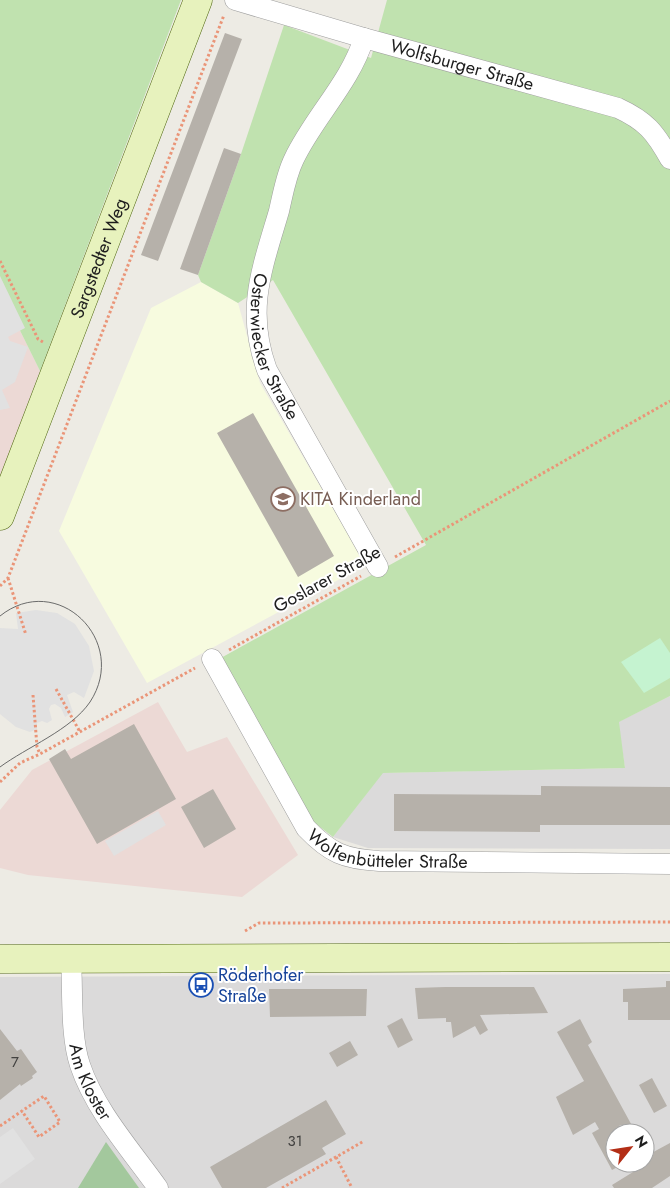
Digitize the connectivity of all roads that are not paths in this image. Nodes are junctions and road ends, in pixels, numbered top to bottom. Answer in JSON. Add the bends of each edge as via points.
{"nodes":[{"id":1,"x":198,"y":0,"type":"edge"},
{"id":2,"x":231,"y":3,"type":"edge"},
{"id":3,"x":364,"y":38,"type":"junction"},
{"id":4,"x":670,"y":159,"type":"edge"},
{"id":5,"x":0,"y":516,"type":"edge"},
{"id":6,"x":378,"y":567,"type":"road end"},
{"id":7,"x":212,"y":659,"type":"road end"},
{"id":8,"x":670,"y":864,"type":"edge"},
{"id":9,"x":670,"y":957,"type":"edge"},
{"id":10,"x":0,"y":959,"type":"edge"},
{"id":11,"x":71,"y":959,"type":"junction"},
{"id":12,"x":158,"y":1188,"type":"edge"}],
"edges":[{"from":1,"to":5,"type":"main road","name":"Sargstedter Weg"},
{"from":2,"to":3,"type":"street","name":"Wolfsburger Straße"},
{"from":3,"to":4,"type":"street","name":"Wolfsburger Straße","via":[[618,108],[639,118],[653,131]]},
{"from":3,"to":6,"type":"street","name":"Osterwiecker Straße","via":[[358,58],[293,160],[258,288],[256,329],[267,370]]},
{"from":7,"to":8,"type":"street","name":"Wolfenbütteler Straße","via":[[306,828],[329,850],[345,858]]},
{"from":9,"to":11,"type":"main road"},
{"from":10,"to":11,"type":"main road"},
{"from":11,"to":12,"type":"street","name":"Am Kloster","via":[[80,1064],[98,1103]]}]}
